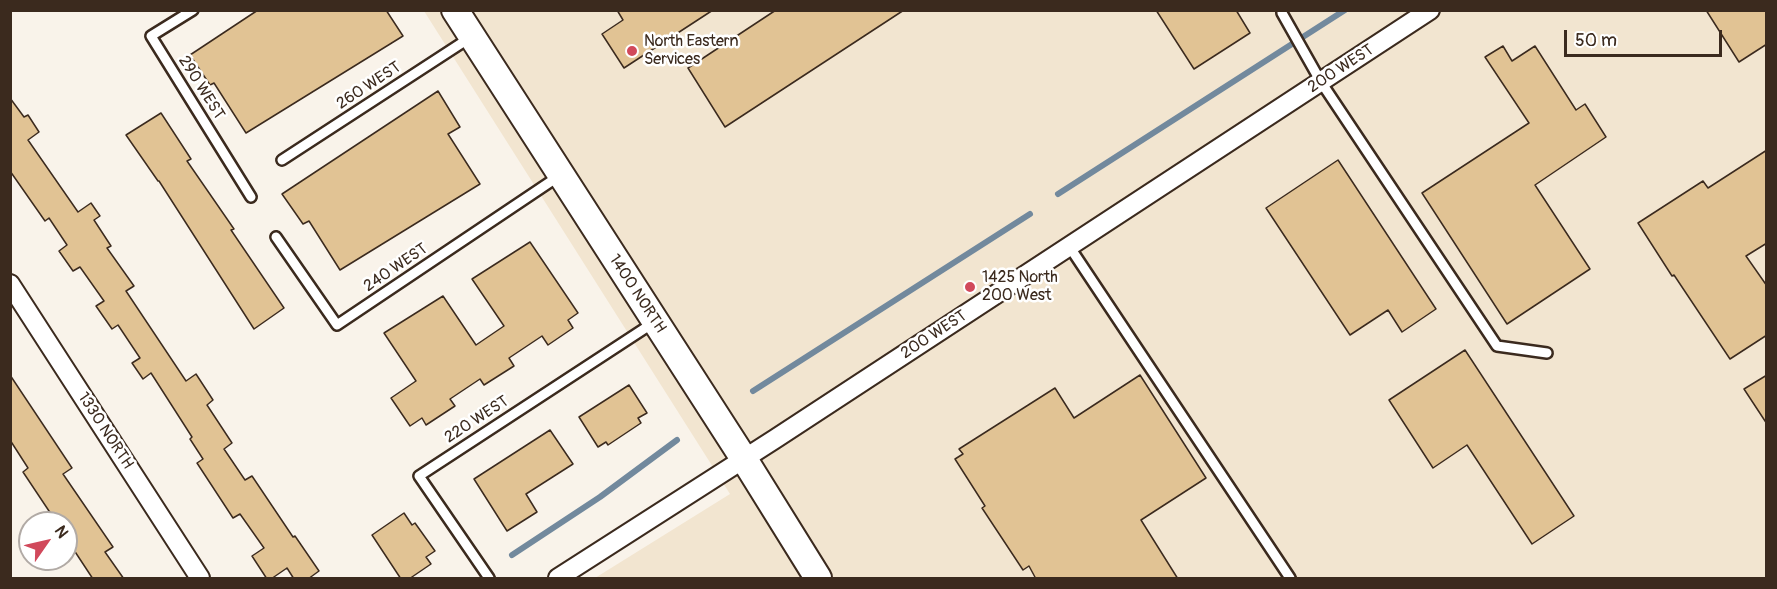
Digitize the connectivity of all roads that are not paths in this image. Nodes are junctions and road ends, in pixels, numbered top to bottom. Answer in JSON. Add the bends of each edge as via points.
{"nodes":[{"id":1,"x":193,"y":10,"type":"edge"},
{"id":2,"x":455,"y":10,"type":"edge"},
{"id":3,"x":1430,"y":10,"type":"edge"},
{"id":4,"x":1282,"y":12,"type":"edge"},
{"id":5,"x":472,"y":37,"type":"junction"},
{"id":6,"x":1321,"y":82,"type":"junction"},
{"id":7,"x":282,"y":160,"type":"dead end"},
{"id":8,"x":561,"y":175,"type":"junction"},
{"id":9,"x":251,"y":197,"type":"dead end"},
{"id":10,"x":276,"y":237,"type":"dead end"},
{"id":11,"x":1069,"y":246,"type":"junction"},
{"id":12,"x":10,"y":284,"type":"edge"},
{"id":13,"x":655,"y":322,"type":"junction"},
{"id":14,"x":1547,"y":353,"type":"dead end"},
{"id":15,"x":744,"y":459,"type":"junction"},
{"id":16,"x":200,"y":579,"type":"edge"},
{"id":17,"x":489,"y":579,"type":"edge"},
{"id":18,"x":558,"y":579,"type":"edge"},
{"id":19,"x":818,"y":579,"type":"edge"},
{"id":20,"x":1290,"y":579,"type":"edge"}],
"edges":[{"from":1,"to":9,"type":"lane","name":"290 WEST","via":[[152,36]]},
{"from":2,"to":5,"type":"main road","name":"1400 NORTH"},
{"from":3,"to":6,"type":"street","name":"200 WEST"},
{"from":4,"to":6,"type":"lane"},
{"from":5,"to":7,"type":"lane","name":"260 WEST"},
{"from":5,"to":8,"type":"main road","name":"1400 NORTH"},
{"from":6,"to":11,"type":"street","name":"200 WEST"},
{"from":6,"to":14,"type":"lane","via":[[1497,345]]},
{"from":8,"to":10,"type":"lane","name":"240 WEST","via":[[337,325]]},
{"from":8,"to":13,"type":"main road","name":"1400 NORTH"},
{"from":11,"to":15,"type":"street","name":"200 WEST"},
{"from":11,"to":20,"type":"lane"},
{"from":12,"to":16,"type":"street","name":"1330 NORTH"},
{"from":13,"to":15,"type":"main road","name":"1400 NORTH"},
{"from":13,"to":17,"type":"lane","name":"220 WEST","via":[[419,476]]},
{"from":15,"to":18,"type":"street","name":"200 WEST"},
{"from":15,"to":19,"type":"main road","name":"1400 NORTH"}]}
